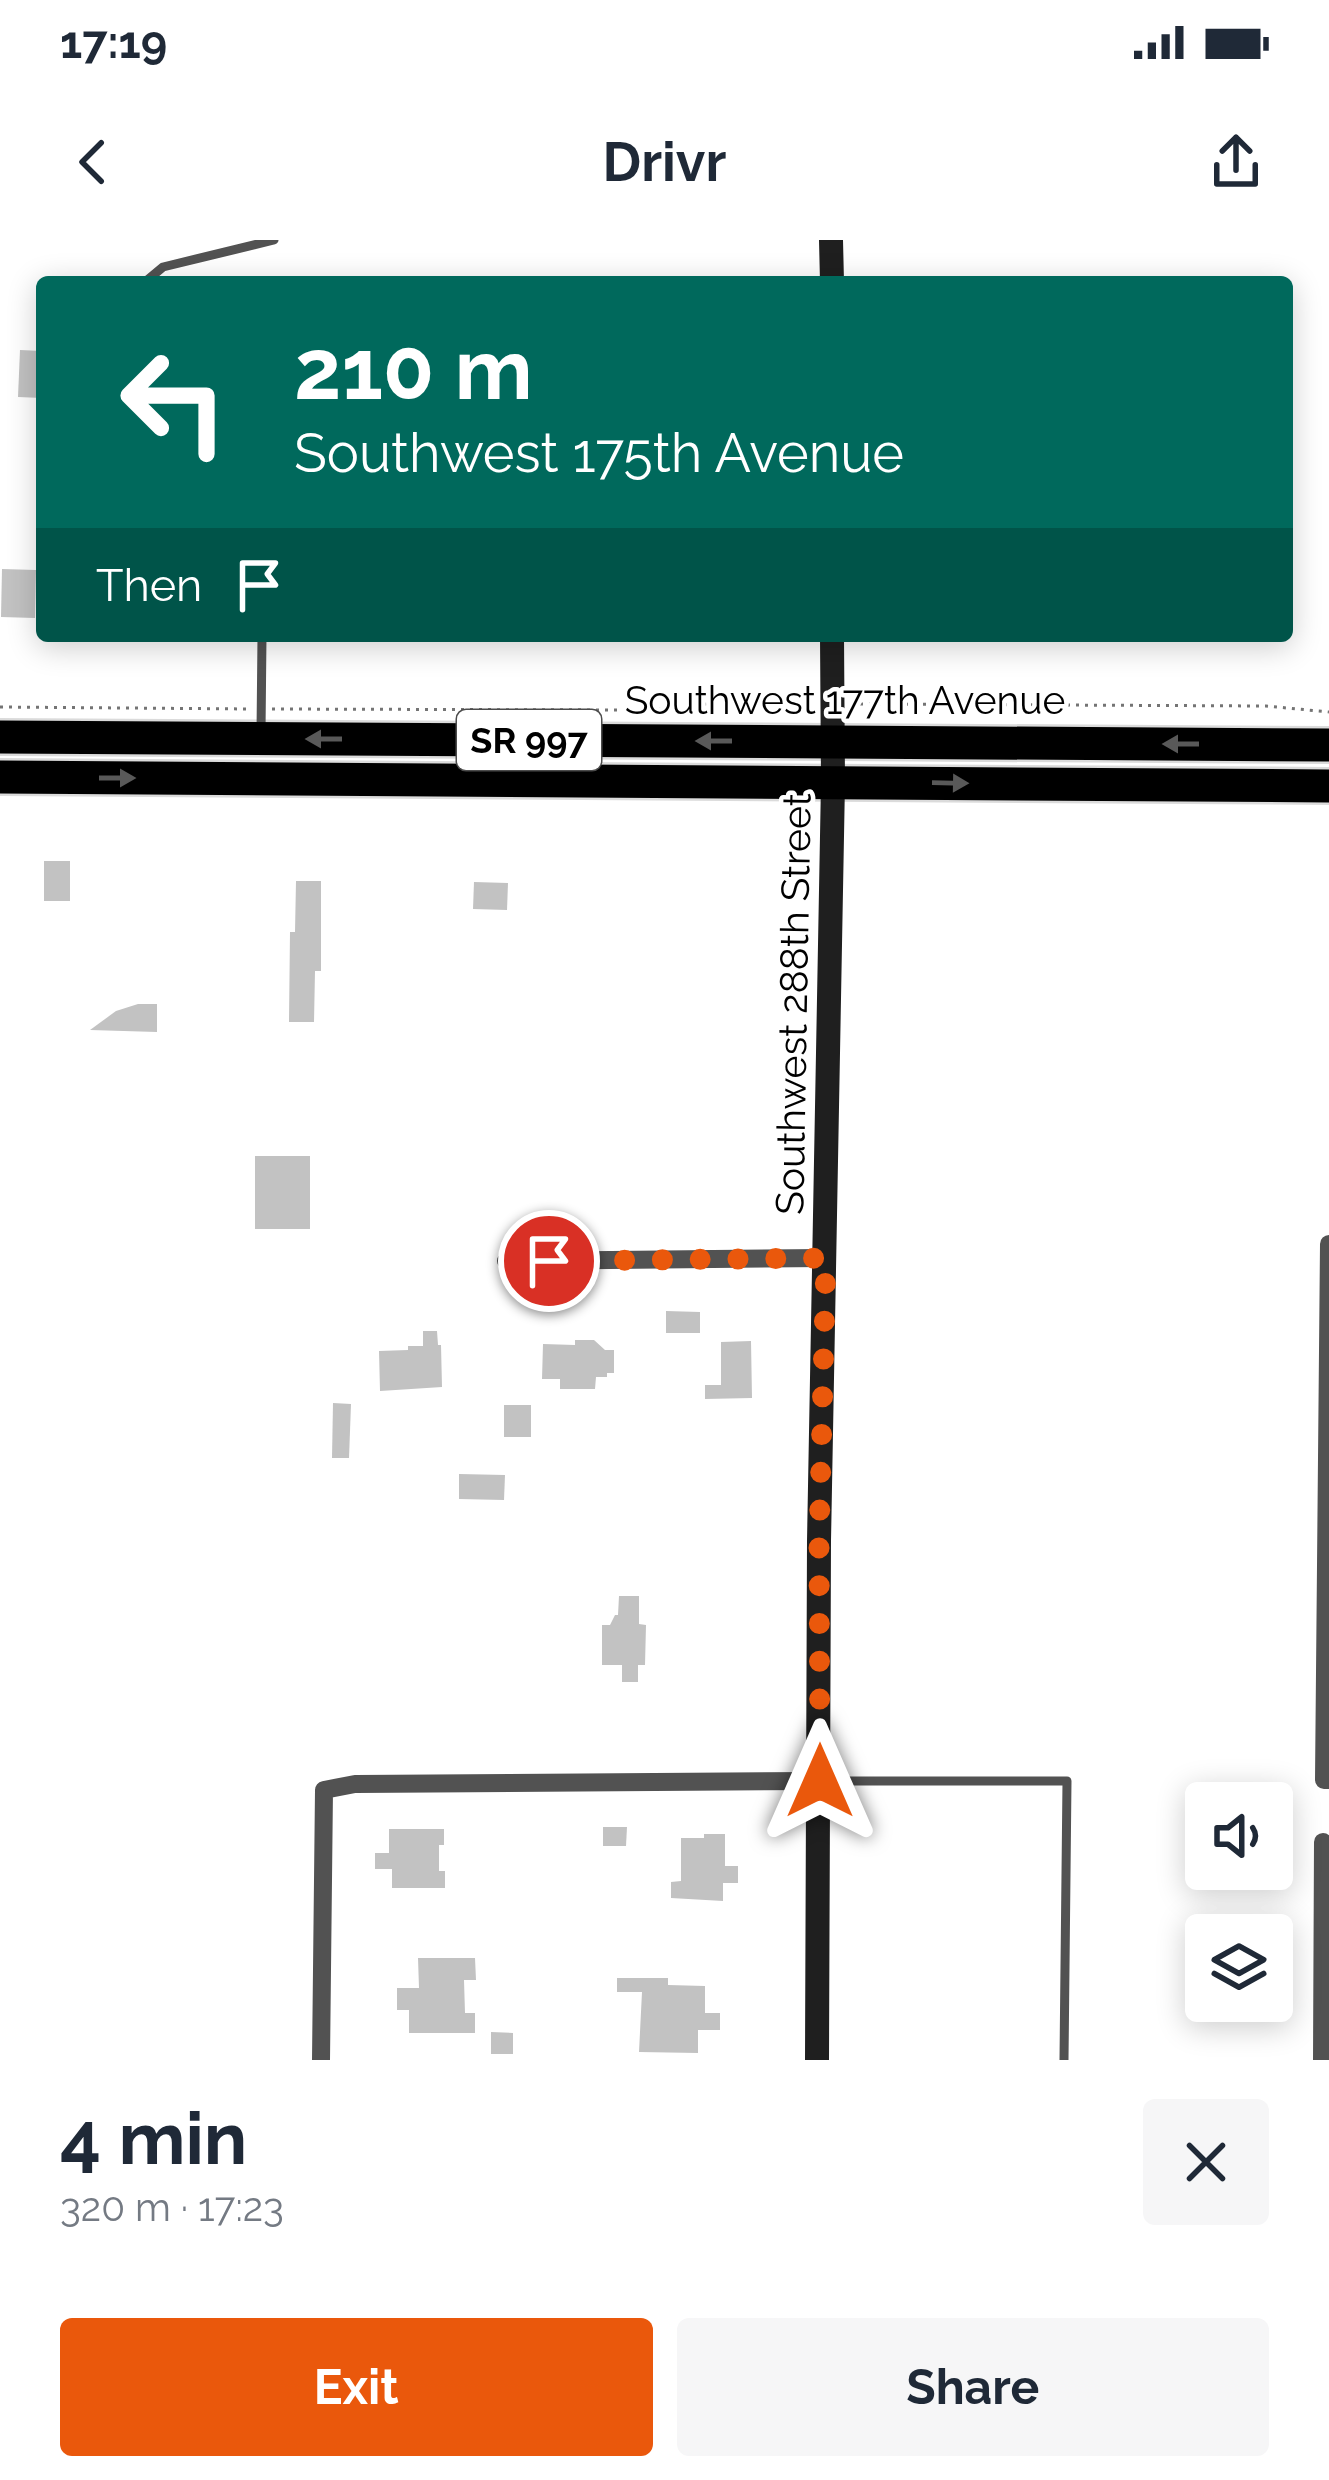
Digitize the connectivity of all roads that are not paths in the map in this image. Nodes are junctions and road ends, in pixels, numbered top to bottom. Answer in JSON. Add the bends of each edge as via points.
{"nodes":[{"id":1,"x":274,"y":240,"type":"edge"},
{"id":2,"x":831,"y":240,"type":"edge"},
{"id":3,"x":153,"y":276,"type":"edge"},
{"id":4,"x":832,"y":276,"type":"edge"},
{"id":5,"x":262,"y":642,"type":"edge"},
{"id":6,"x":832,"y":642,"type":"edge"},
{"id":7,"x":262,"y":718,"type":"junction"},
{"id":8,"x":0,"y":737,"type":"edge"},
{"id":9,"x":831,"y":741,"type":"junction"},
{"id":10,"x":1329,"y":745,"type":"edge"},
{"id":11,"x":0,"y":778,"type":"edge"},
{"id":12,"x":833,"y":782,"type":"junction"},
{"id":13,"x":1329,"y":786,"type":"edge"},
{"id":14,"x":1329,"y":1244,"type":"edge"},
{"id":15,"x":826,"y":1258,"type":"junction"},
{"id":16,"x":506,"y":1261,"type":"dead end"},
{"id":17,"x":1329,"y":1780,"type":"edge"},
{"id":18,"x":820,"y":1781,"type":"junction"},
{"id":19,"x":1323,"y":1842,"type":"dead end"},
{"id":20,"x":321,"y":2060,"type":"edge"},
{"id":21,"x":817,"y":2060,"type":"edge"},
{"id":22,"x":1064,"y":2060,"type":"edge"},
{"id":23,"x":1322,"y":2060,"type":"edge"}],
"edges":[{"from":1,"to":3,"type":"lane"},
{"from":2,"to":4,"type":"street"},
{"from":5,"to":7,"type":"lane"},
{"from":6,"to":9,"type":"street","name":"Southwest 288th Street"},
{"from":7,"to":8,"type":"highway","name":"Southwest 177th Avenue","number":"SR 997"},
{"from":9,"to":7,"type":"highway","name":"Southwest 177th Avenue","number":"SR 997","one_way":true},
{"from":10,"to":9,"type":"highway","name":"Southwest 177th Avenue","number":"SR 997","one_way":true},
{"from":9,"to":12,"type":"street","name":"Southwest 288th Street"},
{"from":11,"to":12,"type":"highway","name":"Southwest 177th Avenue","number":"SR 997","one_way":true},
{"from":12,"to":13,"type":"highway","name":"Southwest 177th Avenue","number":"SR 997","one_way":true},
{"from":12,"to":15,"type":"street","name":"Southwest 288th Street"},
{"from":14,"to":17,"type":"street"},
{"from":15,"to":16,"type":"street"},
{"from":15,"to":18,"type":"street","name":"Southwest 288th Street"},
{"from":18,"to":20,"type":"street","via":[[325,1790]]},
{"from":18,"to":21,"type":"street","name":"Southwest 288th Street"},
{"from":18,"to":22,"type":"lane","via":[[1067,1781]]},
{"from":19,"to":23,"type":"street"}]}
